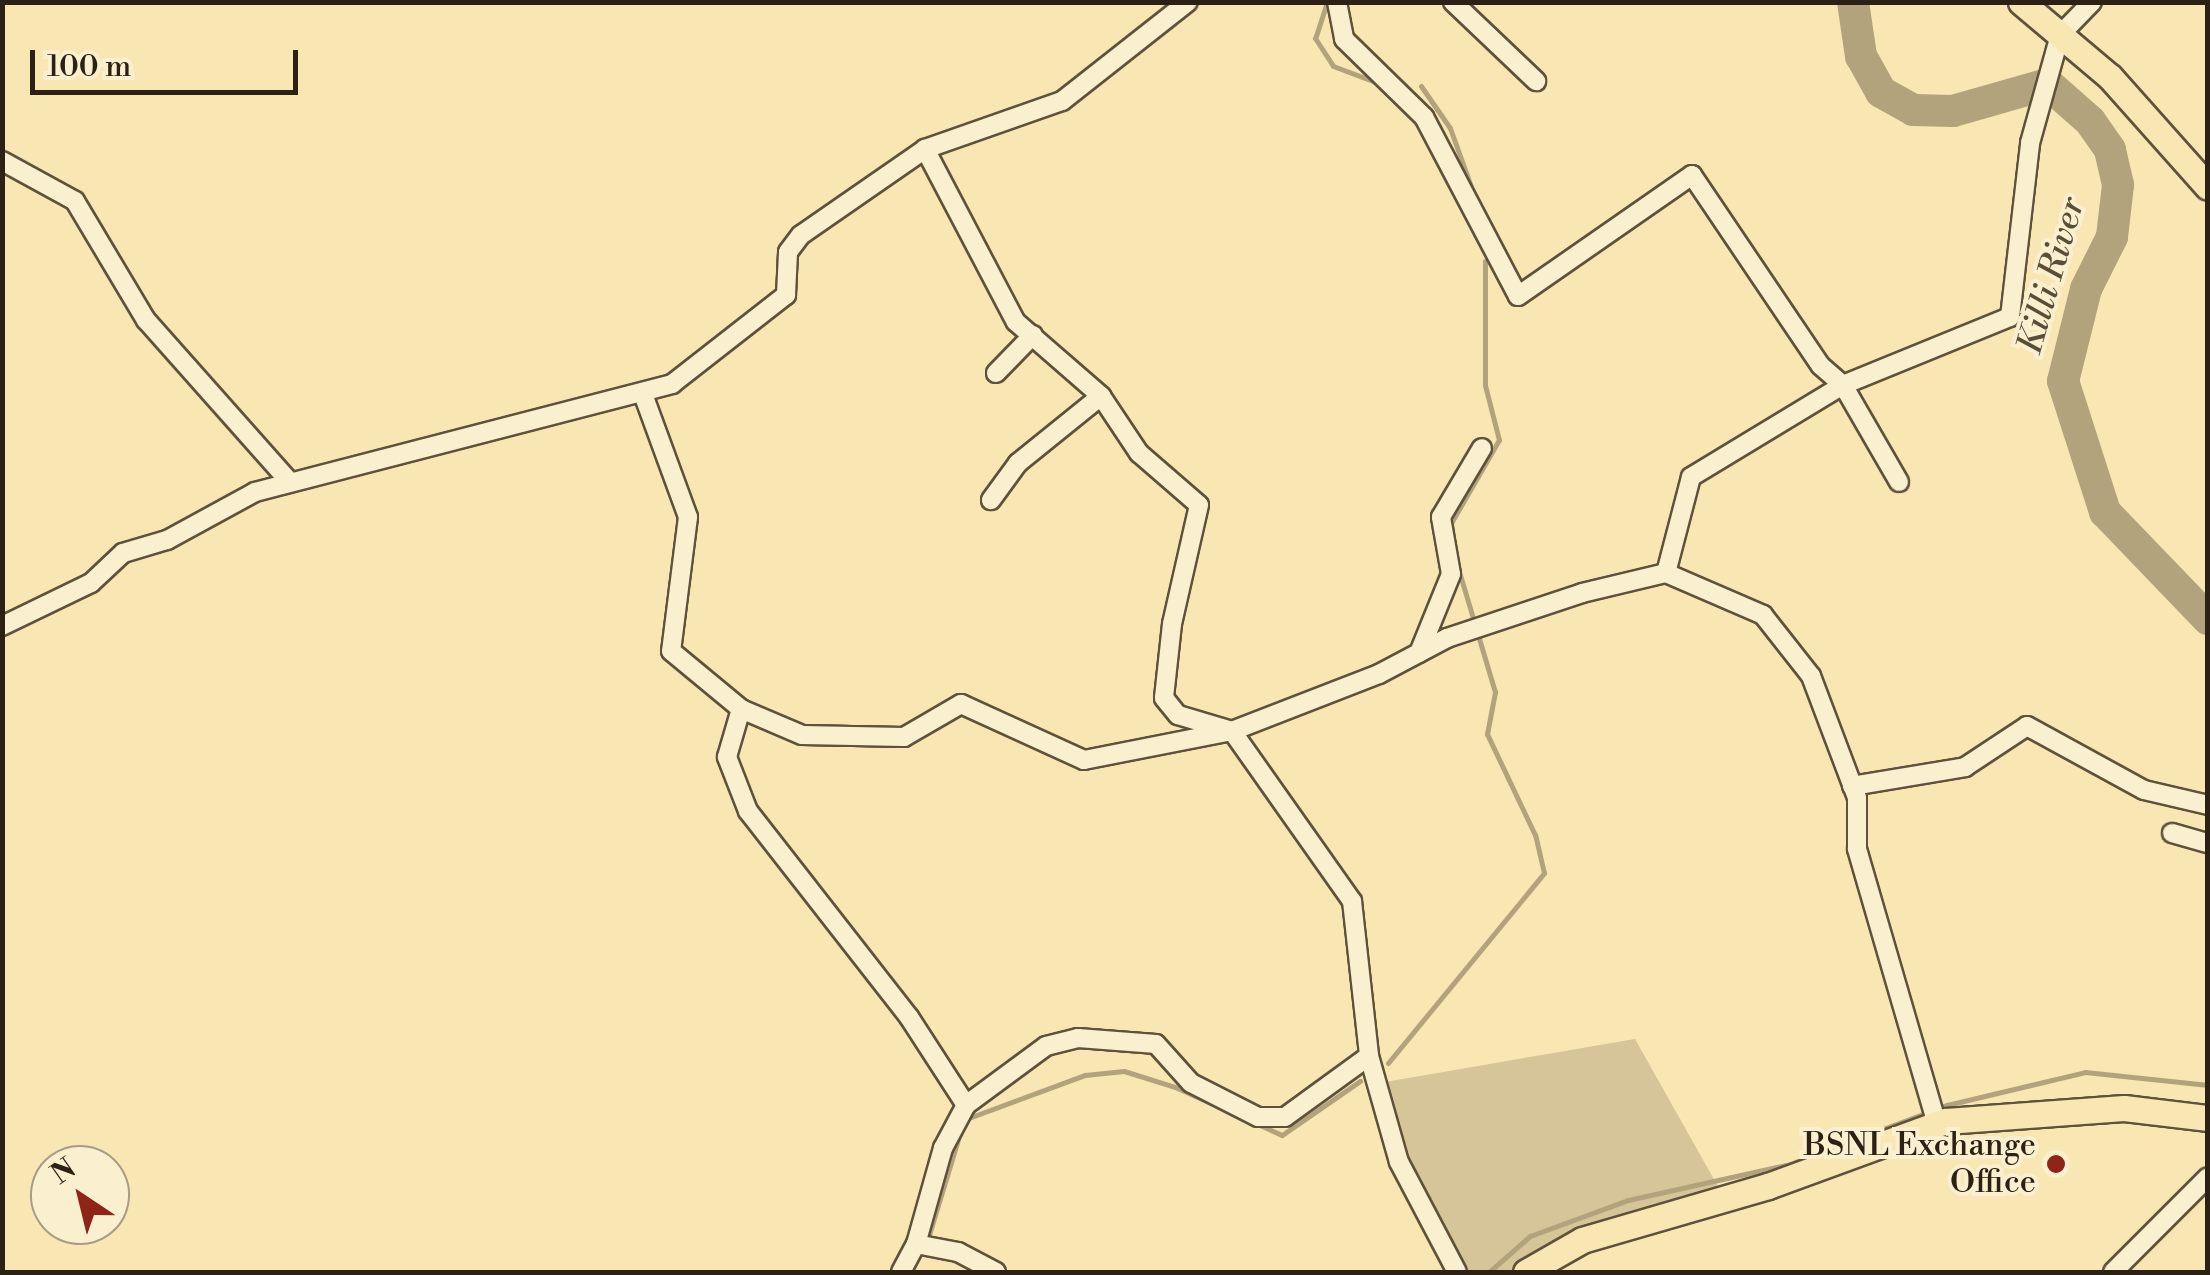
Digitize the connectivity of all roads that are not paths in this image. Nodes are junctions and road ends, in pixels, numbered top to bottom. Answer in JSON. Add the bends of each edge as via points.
{"nodes":[{"id":1,"x":1188,"y":2,"type":"edge"},
{"id":2,"x":1337,"y":2,"type":"edge"},
{"id":3,"x":1453,"y":2,"type":"edge"},
{"id":4,"x":2021,"y":2,"type":"edge"},
{"id":5,"x":2092,"y":2,"type":"edge"},
{"id":6,"x":2060,"y":36,"type":"junction"},
{"id":7,"x":1536,"y":81,"type":"dead end"},
{"id":8,"x":925,"y":149,"type":"junction"},
{"id":9,"x":2,"y":162,"type":"edge"},
{"id":10,"x":2208,"y":187,"type":"edge"},
{"id":11,"x":1033,"y":335,"type":"junction"},
{"id":12,"x":996,"y":373,"type":"dead end"},
{"id":13,"x":1844,"y":386,"type":"junction"},
{"id":14,"x":644,"y":394,"type":"junction"},
{"id":15,"x":1101,"y":396,"type":"junction"},
{"id":16,"x":1482,"y":448,"type":"dead end"},
{"id":17,"x":289,"y":481,"type":"junction"},
{"id":18,"x":1899,"y":482,"type":"dead end"},
{"id":19,"x":991,"y":500,"type":"dead end"},
{"id":20,"x":1666,"y":574,"type":"junction"},
{"id":21,"x":2,"y":626,"type":"edge"},
{"id":22,"x":1418,"y":654,"type":"junction"},
{"id":23,"x":741,"y":710,"type":"junction"},
{"id":24,"x":1232,"y":731,"type":"junction"},
{"id":25,"x":1852,"y":786,"type":"junction"},
{"id":26,"x":2208,"y":804,"type":"edge"},
{"id":27,"x":2172,"y":832,"type":"dead end"},
{"id":28,"x":2208,"y":843,"type":"edge"},
{"id":29,"x":1369,"y":1056,"type":"junction"},
{"id":30,"x":966,"y":1105,"type":"junction"},
{"id":31,"x":2208,"y":1118,"type":"edge"},
{"id":32,"x":1938,"y":1125,"type":"junction"},
{"id":33,"x":2208,"y":1177,"type":"edge"},
{"id":34,"x":916,"y":1244,"type":"junction"},
{"id":35,"x":902,"y":1272,"type":"edge"},
{"id":36,"x":996,"y":1272,"type":"edge"},
{"id":37,"x":1456,"y":1272,"type":"edge"},
{"id":38,"x":1526,"y":1272,"type":"edge"},
{"id":39,"x":2113,"y":1272,"type":"edge"}],
"edges":[{"from":1,"to":8,"type":"street","via":[[1062,101]]},
{"from":2,"to":13,"type":"street","via":[[1344,39],[1424,117],[1518,296],[1692,175],[1821,366]]},
{"from":3,"to":7,"type":"street"},
{"from":4,"to":6,"type":"main road"},
{"from":5,"to":6,"type":"street"},
{"from":6,"to":10,"type":"main road","via":[[2110,77]]},
{"from":6,"to":13,"type":"street","via":[[2030,143],[2010,317]]},
{"from":8,"to":11,"type":"street","via":[[1016,322]]},
{"from":8,"to":14,"type":"street","via":[[801,236],[788,252],[792,275],[786,295],[672,384]]},
{"from":9,"to":17,"type":"street","via":[[75,201],[146,320]]},
{"from":11,"to":12,"type":"street"},
{"from":11,"to":15,"type":"street"},
{"from":13,"to":18,"type":"street"},
{"from":13,"to":20,"type":"street","via":[[1691,477]]},
{"from":14,"to":17,"type":"street","via":[[538,415],[390,462],[322,469]]},
{"from":14,"to":23,"type":"street","via":[[688,517],[671,652]]},
{"from":15,"to":19,"type":"street","via":[[1018,463]]},
{"from":15,"to":24,"type":"street","via":[[1140,453],[1199,505],[1172,624],[1164,698],[1178,715]]},
{"from":16,"to":22,"type":"street","via":[[1442,518],[1451,574]]},
{"from":17,"to":21,"type":"street","via":[[167,540],[123,553],[92,582]]},
{"from":20,"to":22,"type":"street","via":[[1582,593]]},
{"from":20,"to":25,"type":"street","via":[[1763,615],[1812,676]]},
{"from":22,"to":24,"type":"street"},
{"from":23,"to":24,"type":"street","via":[[802,735],[904,736],[962,704],[1084,760]]},
{"from":23,"to":30,"type":"street","via":[[727,757],[748,811],[910,1018]]},
{"from":24,"to":29,"type":"street","via":[[1352,901]]},
{"from":25,"to":26,"type":"street","via":[[1965,767],[2027,726],[2144,790]]},
{"from":25,"to":32,"type":"street","via":[[1858,850]]},
{"from":27,"to":28,"type":"street"},
{"from":29,"to":30,"type":"street","via":[[1285,1118],[1258,1116],[1191,1083],[1156,1044],[1078,1038],[1046,1046]]},
{"from":29,"to":37,"type":"street","via":[[1399,1162]]},
{"from":30,"to":34,"type":"street","via":[[944,1148]]},
{"from":31,"to":32,"type":"main road","via":[[2124,1108],[1995,1114]]},
{"from":32,"to":38,"type":"main road","via":[[1768,1186],[1582,1240]]},
{"from":33,"to":39,"type":"street"},
{"from":34,"to":35,"type":"street"},
{"from":34,"to":36,"type":"street","via":[[958,1252]]}]}
